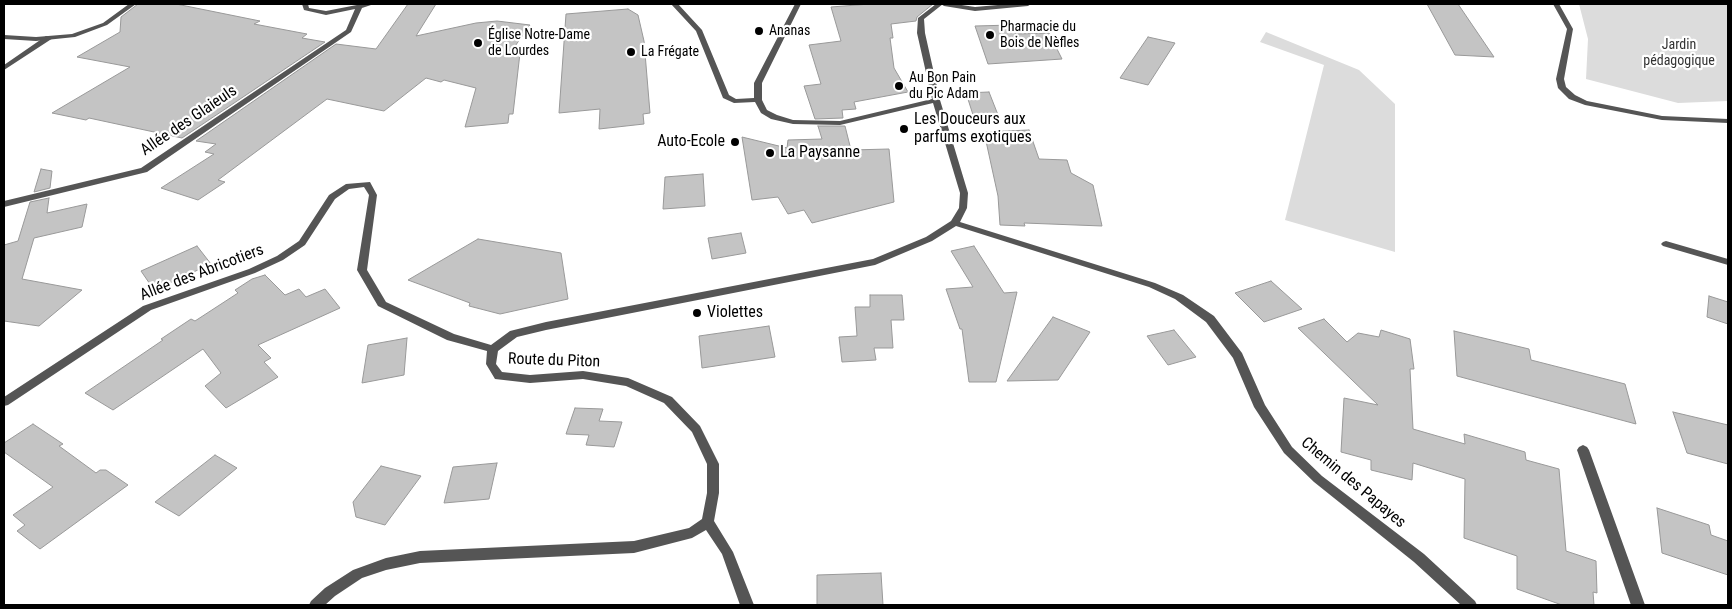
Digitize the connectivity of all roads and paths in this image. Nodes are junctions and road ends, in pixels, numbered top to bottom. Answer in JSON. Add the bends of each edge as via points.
{"nodes":[{"id":1,"x":133,"y":4,"type":"edge"},
{"id":2,"x":305,"y":4,"type":"edge"},
{"id":3,"x":371,"y":4,"type":"edge"},
{"id":4,"x":674,"y":4,"type":"edge"},
{"id":5,"x":798,"y":4,"type":"edge"},
{"id":6,"x":942,"y":4,"type":"edge"},
{"id":7,"x":1028,"y":4,"type":"edge"},
{"id":8,"x":1556,"y":4,"type":"edge"},
{"id":9,"x":359,"y":8,"type":"junction"},
{"id":10,"x":4,"y":37,"type":"edge"},
{"id":11,"x":49,"y":38,"type":"junction"},
{"id":12,"x":4,"y":68,"type":"edge"},
{"id":13,"x":758,"y":100,"type":"junction"},
{"id":14,"x":936,"y":100,"type":"junction"},
{"id":15,"x":1728,"y":121,"type":"edge"},
{"id":16,"x":4,"y":204,"type":"edge"},
{"id":17,"x":955,"y":222,"type":"junction"},
{"id":18,"x":1666,"y":244,"type":"dead end"},
{"id":19,"x":1728,"y":262,"type":"edge"},
{"id":20,"x":493,"y":349,"type":"junction"},
{"id":21,"x":4,"y":402,"type":"edge"},
{"id":22,"x":1583,"y":450,"type":"dead end"},
{"id":23,"x":708,"y":522,"type":"junction"},
{"id":24,"x":316,"y":605,"type":"edge"},
{"id":25,"x":747,"y":605,"type":"edge"},
{"id":26,"x":1470,"y":605,"type":"edge"},
{"id":27,"x":1638,"y":605,"type":"edge"}],
"edges":[{"from":1,"to":11,"type":"street","via":[[92,30]]},
{"from":2,"to":9,"type":"street","via":[[306,9],[326,13]]},
{"from":3,"to":9,"type":"street"},
{"from":4,"to":13,"type":"street","via":[[699,30],[726,96],[734,101]]},
{"from":5,"to":13,"type":"street","via":[[758,82]]},
{"from":6,"to":7,"type":"street","via":[[975,8]]},
{"from":6,"to":14,"type":"street","via":[[921,18],[921,33]]},
{"from":8,"to":15,"type":"street","via":[[1570,29],[1560,78],[1562,88],[1572,97],[1585,104],[1662,118]]},
{"from":9,"to":16,"type":"street","name":"Allée des Glaieuls","via":[[349,32],[144,170]]},
{"from":10,"to":11,"type":"street"},
{"from":11,"to":12,"type":"street"},
{"from":13,"to":14,"type":"street","via":[[764,111],[774,117],[811,124],[840,123]]},
{"from":14,"to":17,"type":"street","via":[[964,193],[963,208]]},
{"from":17,"to":20,"type":"street","name":"Route du Piton","via":[[929,239],[874,262],[546,326],[514,334]]},
{"from":17,"to":26,"type":"street","name":"Chemin des Papayes","via":[[1152,286],[1179,297],[1210,319],[1238,356],[1260,407],[1288,450],[1318,479],[1419,558]]},
{"from":18,"to":19,"type":"street"},
{"from":20,"to":21,"type":"street","name":"Allée des Abricotiers","via":[[451,337],[382,304],[362,270],[373,195],[367,184],[346,187],[332,196],[302,243],[280,258],[147,308]]},
{"from":20,"to":23,"type":"street","name":"Route du Piton","via":[[491,364],[499,376],[530,379],[583,375],[628,382],[668,400],[696,429],[713,464]]},
{"from":22,"to":27,"type":"street"},
{"from":23,"to":24,"type":"street","via":[[692,533],[634,547],[420,556],[358,574]]},
{"from":23,"to":25,"type":"street","via":[[727,552]]}]}
